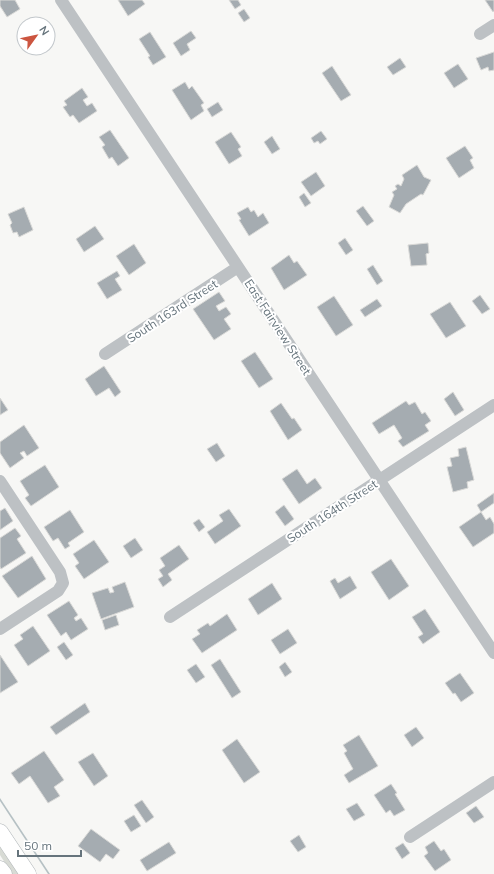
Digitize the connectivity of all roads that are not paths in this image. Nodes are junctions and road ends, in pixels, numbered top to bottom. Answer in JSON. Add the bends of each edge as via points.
{"nodes":[{"id":1,"x":61,"y":0,"type":"edge"},
{"id":2,"x":494,"y":25,"type":"edge"},
{"id":3,"x":480,"y":34,"type":"dead end"},
{"id":4,"x":238,"y":268,"type":"junction"},
{"id":5,"x":105,"y":354,"type":"dead end"},
{"id":6,"x":494,"y":405,"type":"edge"},
{"id":7,"x":379,"y":480,"type":"junction"},
{"id":8,"x":0,"y":481,"type":"edge"},
{"id":9,"x":170,"y":617,"type":"dead end"},
{"id":10,"x":0,"y":629,"type":"edge"},
{"id":11,"x":494,"y":654,"type":"edge"},
{"id":12,"x":494,"y":782,"type":"edge"},
{"id":13,"x":0,"y":832,"type":"edge"},
{"id":14,"x":410,"y":837,"type":"dead end"},
{"id":15,"x":0,"y":869,"type":"edge"},
{"id":16,"x":4,"y":874,"type":"edge"},
{"id":17,"x":28,"y":874,"type":"edge"}],
"edges":[{"from":1,"to":4,"type":"street","name":"East Fairview Street"},
{"from":2,"to":3,"type":"street"},
{"from":4,"to":5,"type":"street","name":"South 163rd Street"},
{"from":4,"to":7,"type":"street","name":"East Fairview Street"},
{"from":6,"to":7,"type":"street","name":"South 164th Street"},
{"from":7,"to":9,"type":"street","name":"South 164th Street"},
{"from":7,"to":11,"type":"street","name":"East Fairview Street"},
{"from":8,"to":10,"type":"street","via":[[60,572],[63,583],[58,591]]},
{"from":12,"to":14,"type":"street"},
{"from":13,"to":17,"type":"main road"},
{"from":15,"to":16,"type":"main road"}]}
